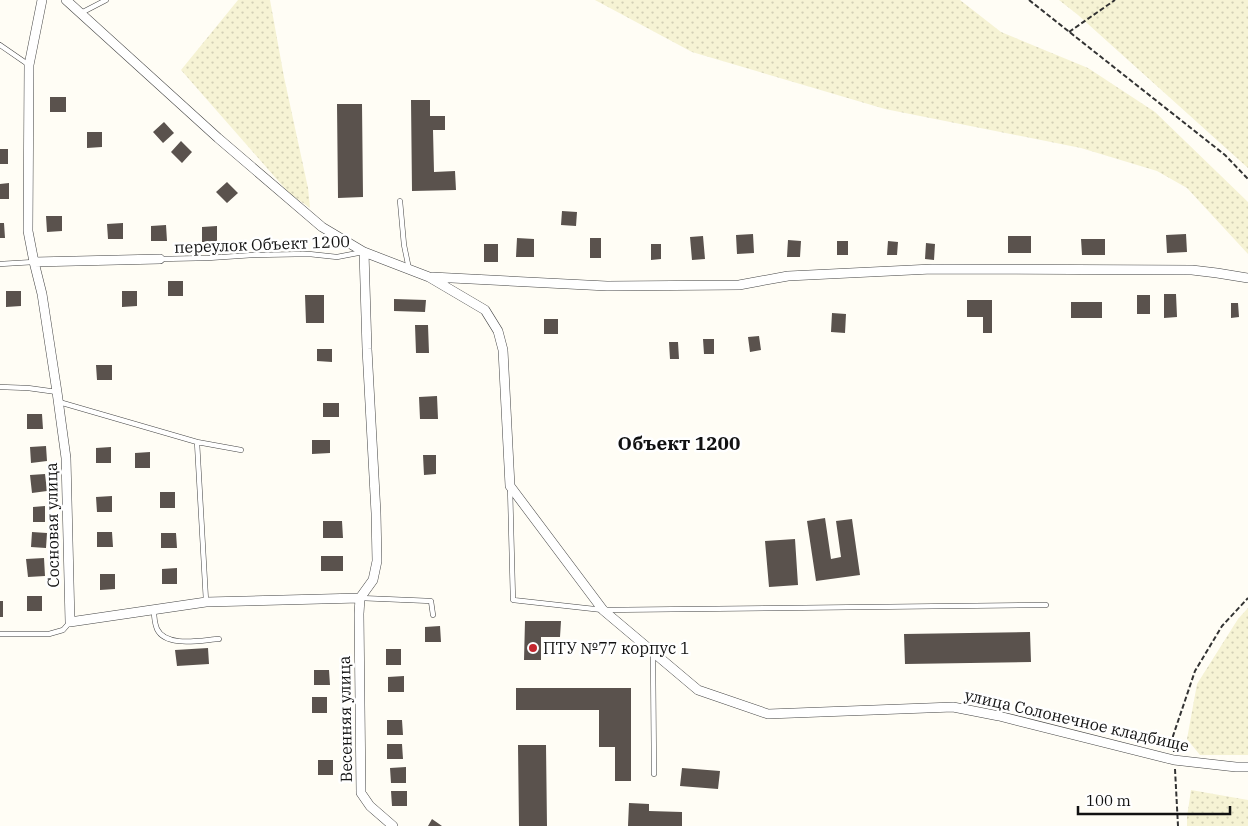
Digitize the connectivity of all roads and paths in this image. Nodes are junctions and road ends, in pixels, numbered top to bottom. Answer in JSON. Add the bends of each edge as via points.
{"nodes":[{"id":1,"x":42,"y":0,"type":"edge"},
{"id":2,"x":66,"y":0,"type":"edge"},
{"id":3,"x":106,"y":0,"type":"edge"},
{"id":4,"x":1029,"y":0,"type":"edge"},
{"id":5,"x":1115,"y":0,"type":"edge"},
{"id":6,"x":80,"y":13,"type":"junction"},
{"id":7,"x":1069,"y":32,"type":"junction"},
{"id":8,"x":0,"y":45,"type":"edge"},
{"id":9,"x":29,"y":65,"type":"junction"},
{"id":10,"x":1248,"y":179,"type":"edge"},
{"id":11,"x":400,"y":201,"type":"dead end"},
{"id":12,"x":364,"y":252,"type":"junction"},
{"id":13,"x":160,"y":259,"type":"joint"},
{"id":14,"x":34,"y":262,"type":"junction"},
{"id":15,"x":0,"y":264,"type":"edge"},
{"id":16,"x":409,"y":269,"type":"junction"},
{"id":17,"x":429,"y":277,"type":"junction"},
{"id":18,"x":1248,"y":278,"type":"edge"},
{"id":19,"x":0,"y":387,"type":"edge"},
{"id":20,"x":58,"y":392,"type":"junction"},
{"id":21,"x":59,"y":402,"type":"junction"},
{"id":22,"x":197,"y":442,"type":"junction"},
{"id":23,"x":241,"y":450,"type":"dead end"},
{"id":24,"x":510,"y":486,"type":"junction"},
{"id":25,"x":360,"y":598,"type":"junction"},
{"id":26,"x":1248,"y":598,"type":"edge"},
{"id":27,"x":206,"y":602,"type":"junction"},
{"id":28,"x":1046,"y":605,"type":"dead end"},
{"id":29,"x":154,"y":610,"type":"junction"},
{"id":30,"x":602,"y":610,"type":"junction"},
{"id":31,"x":433,"y":615,"type":"dead end"},
{"id":32,"x":70,"y":622,"type":"junction"},
{"id":33,"x":0,"y":634,"type":"edge"},
{"id":34,"x":219,"y":639,"type":"dead end"},
{"id":35,"x":653,"y":653,"type":"junction"},
{"id":36,"x":1174,"y":760,"type":"junction"},
{"id":37,"x":1248,"y":767,"type":"edge"},
{"id":38,"x":654,"y":774,"type":"dead end"},
{"id":39,"x":393,"y":826,"type":"edge"},
{"id":40,"x":1178,"y":826,"type":"edge"}],
"edges":[{"from":1,"to":9,"type":"street","name":"Сосновая улица"},
{"from":2,"to":6,"type":"street"},
{"from":3,"to":6,"type":"lane"},
{"from":4,"to":7,"type":"path"},
{"from":5,"to":7,"type":"path"},
{"from":6,"to":12,"type":"street","via":[[322,227]]},
{"from":7,"to":10,"type":"path","via":[[1224,155]]},
{"from":8,"to":9,"type":"lane"},
{"from":9,"to":14,"type":"street","name":"Сосновая улица","via":[[28,231]]},
{"from":11,"to":16,"type":"lane"},
{"from":12,"to":13,"type":"lane","name":"переулок Объект 1200","via":[[338,257],[310,254]]},
{"from":12,"to":16,"type":"street"},
{"from":12,"to":25,"type":"street","via":[[377,560],[373,580]]},
{"from":13,"to":14,"type":"street"},
{"from":14,"to":15,"type":"lane"},
{"from":14,"to":20,"type":"street","name":"Сосновая улица"},
{"from":16,"to":17,"type":"street"},
{"from":17,"to":18,"type":"street","via":[[607,286],[739,285],[788,276],[932,269],[1192,270]]},
{"from":17,"to":24,"type":"street","via":[[485,310],[498,330],[503,350]]},
{"from":19,"to":20,"type":"lane"},
{"from":20,"to":21,"type":"street","name":"Сосновая улица"},
{"from":21,"to":22,"type":"lane"},
{"from":21,"to":32,"type":"street","name":"Сосновая улица","via":[[66,458]]},
{"from":22,"to":23,"type":"lane"},
{"from":22,"to":27,"type":"lane"},
{"from":24,"to":30,"type":"street","name":"улица Солонечное кладбище"},
{"from":24,"to":30,"type":"lane","via":[[513,600]]},
{"from":25,"to":27,"type":"street"},
{"from":25,"to":31,"type":"lane","via":[[431,601]]},
{"from":25,"to":39,"type":"street","name":"Весенняя улица","via":[[361,793],[370,806]]},
{"from":26,"to":36,"type":"path","via":[[1222,626],[1195,671],[1173,736]]},
{"from":27,"to":29,"type":"street"},
{"from":28,"to":30,"type":"lane"},
{"from":29,"to":32,"type":"street"},
{"from":29,"to":34,"type":"lane","via":[[157,630],[164,637],[178,642]]},
{"from":30,"to":35,"type":"street","name":"улица Солонечное кладбище"},
{"from":32,"to":33,"type":"lane","via":[[63,630],[49,634]]},
{"from":35,"to":36,"type":"street","name":"улица Солонечное кладбище","via":[[698,690],[768,714],[953,707]]},
{"from":35,"to":38,"type":"lane"},
{"from":36,"to":37,"type":"street","name":"улица Солонечное кладбище"},
{"from":36,"to":40,"type":"path"}]}
